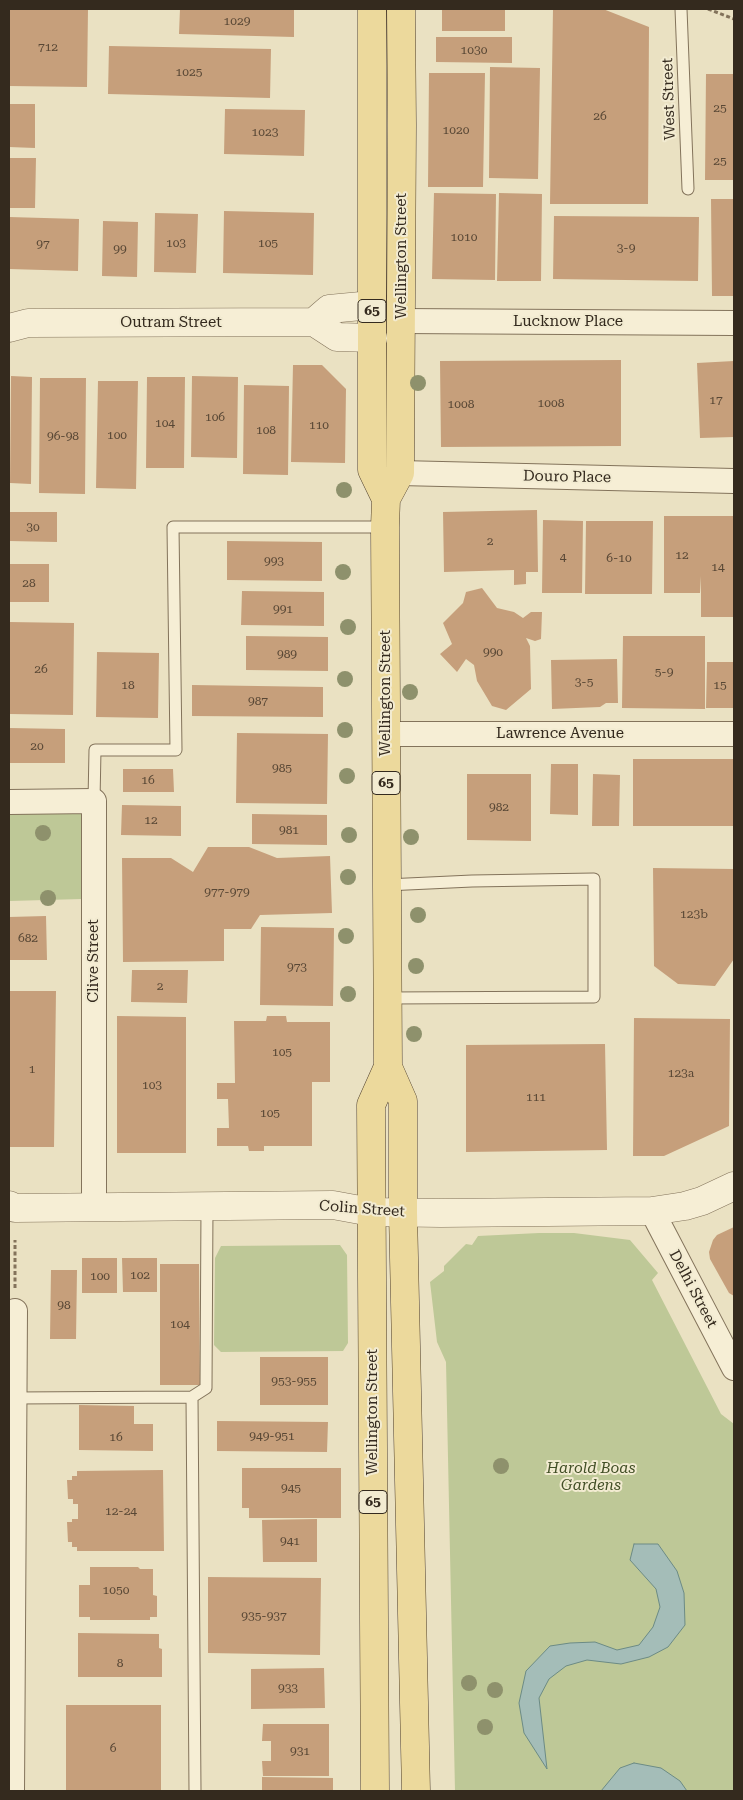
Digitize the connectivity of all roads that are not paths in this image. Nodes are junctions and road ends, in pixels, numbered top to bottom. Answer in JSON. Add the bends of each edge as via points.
{"nodes":[{"id":1,"x":372,"y":9,"type":"edge"},
{"id":2,"x":401,"y":9,"type":"edge"},
{"id":3,"x":681,"y":9,"type":"edge"},
{"id":4,"x":688,"y":189,"type":"dead end"},
{"id":5,"x":372,"y":304,"type":"junction"},
{"id":6,"x":402,"y":321,"type":"junction"},
{"id":7,"x":15,"y":322,"type":"edge"},
{"id":8,"x":314,"y":322,"type":"junction"},
{"id":9,"x":734,"y":323,"type":"edge"},
{"id":10,"x":373,"y":338,"type":"junction"},
{"id":11,"x":400,"y":473,"type":"junction"},
{"id":12,"x":734,"y":481,"type":"edge"},
{"id":13,"x":386,"y":499,"type":"junction"},
{"id":14,"x":385,"y":527,"type":"junction"},
{"id":15,"x":386,"y":734,"type":"junction"},
{"id":16,"x":734,"y":734,"type":"edge"},
{"id":17,"x":94,"y":801,"type":"junction"},
{"id":18,"x":9,"y":802,"type":"edge"},
{"id":19,"x":386,"y":884,"type":"junction"},
{"id":20,"x":387,"y":998,"type":"junction"},
{"id":21,"x":388,"y":1067,"type":"junction"},
{"id":22,"x":734,"y":1186,"type":"edge"},
{"id":23,"x":207,"y":1206,"type":"junction"},
{"id":24,"x":94,"y":1207,"type":"junction"},
{"id":25,"x":11,"y":1208,"type":"edge"},
{"id":26,"x":652,"y":1211,"type":"junction"},
{"id":27,"x":371,"y":1212,"type":"junction"},
{"id":28,"x":403,"y":1212,"type":"junction"},
{"id":29,"x":15,"y":1311,"type":"road end"},
{"id":30,"x":734,"y":1368,"type":"edge"},
{"id":31,"x":14,"y":1398,"type":"junction"},
{"id":32,"x":192,"y":1398,"type":"junction"},
{"id":33,"x":11,"y":1695,"type":"edge"},
{"id":34,"x":12,"y":1791,"type":"edge"},
{"id":35,"x":195,"y":1791,"type":"edge"},
{"id":36,"x":375,"y":1791,"type":"edge"},
{"id":37,"x":416,"y":1791,"type":"edge"}],
"edges":[{"from":1,"to":5,"type":"main road","name":"Wellington Street","number":"65"},
{"from":2,"to":6,"type":"main road","name":"Wellington Street","number":"65"},
{"from":3,"to":4,"type":"lane","name":"West Street"},
{"from":5,"to":8,"type":"street","via":[[329,309]]},
{"from":5,"to":10,"type":"main road","name":"Wellington Street","number":"65"},
{"from":6,"to":9,"type":"street","name":"Lucknow Place"},
{"from":6,"to":11,"type":"main road","name":"Wellington Street","number":"65"},
{"from":7,"to":8,"type":"street","name":"Outram Street"},
{"from":8,"to":10,"type":"street","via":[[337,337]]},
{"from":10,"to":13,"type":"main road","name":"Wellington Street","number":"65","via":[[372,470]]},
{"from":11,"to":12,"type":"street","name":"Douro Place"},
{"from":11,"to":13,"type":"main road","name":"Wellington Street","number":"65"},
{"from":13,"to":14,"type":"main road","name":"Wellington Street","number":"65"},
{"from":14,"to":15,"type":"main road","name":"Wellington Street","number":"65"},
{"from":14,"to":17,"type":"lane","via":[[173,527],[176,750],[96,750]]},
{"from":15,"to":16,"type":"street","name":"Lawrence Avenue"},
{"from":15,"to":19,"type":"main road","name":"Wellington Street","number":"65"},
{"from":17,"to":18,"type":"street"},
{"from":17,"to":24,"type":"street","name":"Clive Street"},
{"from":19,"to":20,"type":"main road","name":"Wellington Street","number":"65"},
{"from":19,"to":20,"type":"lane","via":[[594,879],[594,998]]},
{"from":20,"to":21,"type":"main road","name":"Wellington Street","number":"65"},
{"from":21,"to":27,"type":"main road","name":"Wellington Street","number":"65","via":[[371,1105]]},
{"from":21,"to":28,"type":"main road","name":"Wellington Street","number":"65","via":[[403,1101]]},
{"from":22,"to":26,"type":"street","name":"Colin Street","via":[[702,1201]]},
{"from":23,"to":24,"type":"street","name":"Colin Street"},
{"from":23,"to":27,"type":"street","name":"Colin Street","via":[[333,1205]]},
{"from":23,"to":32,"type":"lane","via":[[206,1388]]},
{"from":24,"to":25,"type":"street","name":"Colin Street"},
{"from":26,"to":28,"type":"street","name":"Colin Street"},
{"from":26,"to":30,"type":"street","name":"Delhi Street"},
{"from":27,"to":28,"type":"street","name":"Colin Street"},
{"from":27,"to":36,"type":"main road","name":"Wellington Street","number":"65"},
{"from":28,"to":37,"type":"main road","name":"Wellington Street","number":"65"},
{"from":29,"to":31,"type":"street"},
{"from":31,"to":32,"type":"lane"},
{"from":31,"to":33,"type":"street"},
{"from":32,"to":35,"type":"lane"},
{"from":33,"to":34,"type":"street"}]}
